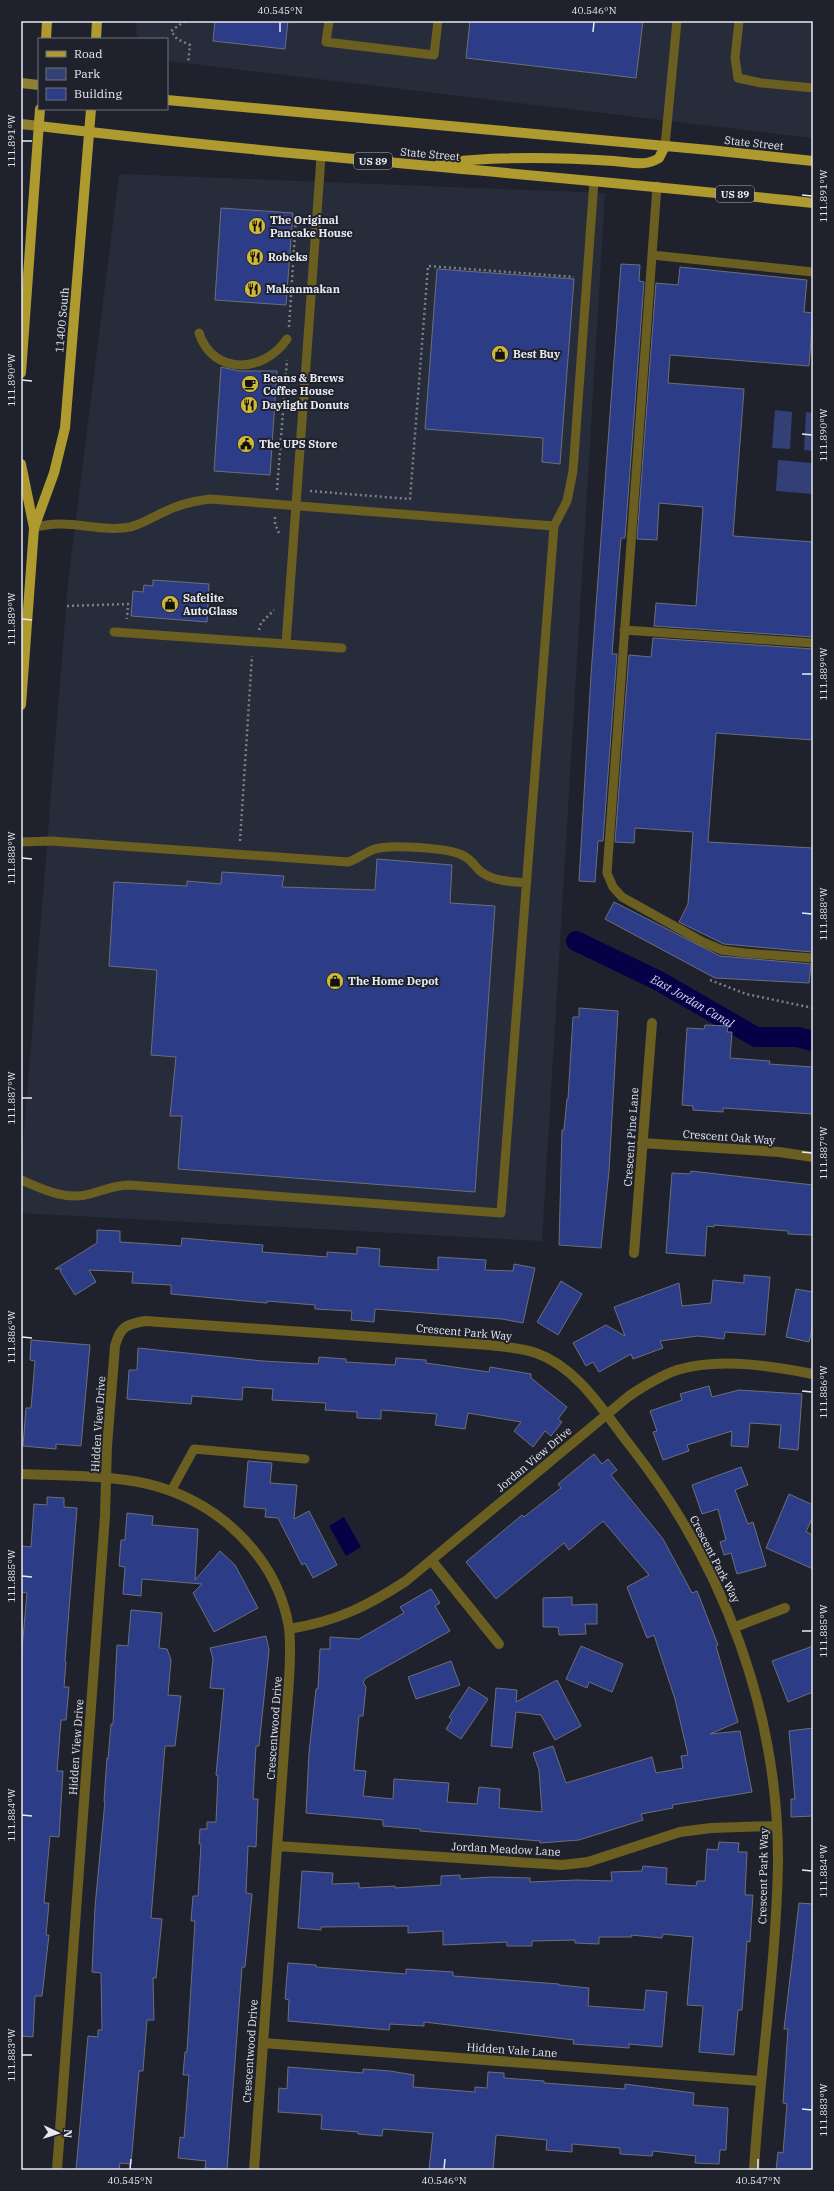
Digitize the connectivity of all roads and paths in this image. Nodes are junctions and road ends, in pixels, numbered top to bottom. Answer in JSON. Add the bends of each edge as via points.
{"nodes":[{"id":1,"x":47,"y":21,"type":"edge"},
{"id":2,"x":97,"y":21,"type":"edge"},
{"id":3,"x":185,"y":21,"type":"edge"},
{"id":4,"x":329,"y":21,"type":"edge"},
{"id":5,"x":438,"y":21,"type":"edge"},
{"id":6,"x":677,"y":21,"type":"edge"},
{"id":7,"x":739,"y":21,"type":"edge"},
{"id":8,"x":46,"y":38,"type":"edge"},
{"id":9,"x":96,"y":38,"type":"edge"},
{"id":10,"x":188,"y":63,"type":"dead end"},
{"id":11,"x":21,"y":83,"type":"edge"},
{"id":12,"x":38,"y":85,"type":"edge"},
{"id":13,"x":813,"y":88,"type":"edge"},
{"id":14,"x":168,"y":100,"type":"edge"},
{"id":15,"x":40,"y":110,"type":"edge"},
{"id":16,"x":91,"y":110,"type":"edge"},
{"id":17,"x":21,"y":124,"type":"edge"},
{"id":18,"x":39,"y":126,"type":"junction"},
{"id":19,"x":89,"y":132,"type":"junction"},
{"id":20,"x":664,"y":146,"type":"junction"},
{"id":21,"x":321,"y":157,"type":"junction"},
{"id":22,"x":813,"y":161,"type":"edge"},
{"id":23,"x":420,"y":165,"type":"junction"},
{"id":24,"x":594,"y":180,"type":"junction"},
{"id":25,"x":657,"y":186,"type":"junction"},
{"id":26,"x":813,"y":202,"type":"edge"},
{"id":27,"x":296,"y":218,"type":"dead end"},
{"id":28,"x":652,"y":255,"type":"junction"},
{"id":29,"x":813,"y":272,"type":"edge"},
{"id":30,"x":587,"y":278,"type":"junction"},
{"id":31,"x":198,"y":333,"type":"dead end"},
{"id":32,"x":288,"y":335,"type":"joint"},
{"id":33,"x":287,"y":355,"type":"dead end"},
{"id":34,"x":21,"y":373,"type":"edge"},
{"id":35,"x":21,"y":464,"type":"edge"},
{"id":36,"x":277,"y":489,"type":"junction"},
{"id":37,"x":297,"y":490,"type":"junction"},
{"id":38,"x":276,"y":504,"type":"junction"},
{"id":39,"x":296,"y":506,"type":"junction"},
{"id":40,"x":554,"y":526,"type":"junction"},
{"id":41,"x":34,"y":528,"type":"junction"},
{"id":42,"x":279,"y":538,"type":"dead end"},
{"id":43,"x":274,"y":603,"type":"dead end"},
{"id":44,"x":68,"y":606,"type":"dead end"},
{"id":45,"x":130,"y":624,"type":"dead end"},
{"id":46,"x":254,"y":626,"type":"dead end"},
{"id":47,"x":260,"y":626,"type":"junction"},
{"id":48,"x":624,"y":630,"type":"junction"},
{"id":49,"x":114,"y":632,"type":"dead end"},
{"id":50,"x":256,"y":642,"type":"junction"},
{"id":51,"x":813,"y":643,"type":"edge"},
{"id":52,"x":286,"y":644,"type":"junction"},
{"id":53,"x":342,"y":648,"type":"dead end"},
{"id":54,"x":21,"y":705,"type":"edge"},
{"id":55,"x":21,"y":842,"type":"edge"},
{"id":56,"x":239,"y":855,"type":"junction"},
{"id":57,"x":526,"y":883,"type":"junction"},
{"id":58,"x":813,"y":958,"type":"edge"},
{"id":59,"x":710,"y":980,"type":"dead end"},
{"id":60,"x":813,"y":1008,"type":"edge"},
{"id":61,"x":652,"y":1023,"type":"dead end"},
{"id":62,"x":642,"y":1143,"type":"junction"},
{"id":63,"x":813,"y":1157,"type":"edge"},
{"id":64,"x":21,"y":1180,"type":"edge"},
{"id":65,"x":634,"y":1253,"type":"dead end"},
{"id":66,"x":123,"y":1327,"type":"joint"},
{"id":67,"x":813,"y":1374,"type":"edge"},
{"id":68,"x":606,"y":1415,"type":"junction"},
{"id":69,"x":304,"y":1459,"type":"dead end"},
{"id":70,"x":21,"y":1474,"type":"edge"},
{"id":71,"x":106,"y":1479,"type":"junction"},
{"id":72,"x":171,"y":1491,"type":"junction"},
{"id":73,"x":432,"y":1561,"type":"junction"},
{"id":74,"x":785,"y":1608,"type":"dead end"},
{"id":75,"x":735,"y":1627,"type":"junction"},
{"id":76,"x":289,"y":1629,"type":"junction"},
{"id":77,"x":499,"y":1644,"type":"dead end"},
{"id":78,"x":776,"y":1826,"type":"junction"},
{"id":79,"x":277,"y":1846,"type":"junction"},
{"id":80,"x":263,"y":2043,"type":"junction"},
{"id":81,"x":760,"y":2081,"type":"junction"},
{"id":82,"x":57,"y":2170,"type":"edge"},
{"id":83,"x":254,"y":2170,"type":"edge"},
{"id":84,"x":754,"y":2170,"type":"edge"}],
"edges":[{"from":1,"to":8,"type":"main road"},
{"from":2,"to":9,"type":"main road"},
{"from":3,"to":10,"type":"path","via":[[171,31],[177,39],[190,45]]},
{"from":4,"to":5,"type":"lane","via":[[326,42],[434,55]]},
{"from":6,"to":20,"type":"lane"},
{"from":7,"to":13,"type":"lane","via":[[735,58],[738,78]]},
{"from":11,"to":12,"type":"main road"},
{"from":14,"to":20,"type":"main road","name":"State Street"},
{"from":15,"to":18,"type":"main road"},
{"from":16,"to":19,"type":"main road","name":"11400 South"},
{"from":17,"to":18,"type":"main road","name":"State Street","number":"US 89"},
{"from":18,"to":19,"type":"main road","name":"State Street","number":"US 89"},
{"from":18,"to":34,"type":"main road"},
{"from":19,"to":21,"type":"main road","name":"State Street","number":"US 89"},
{"from":19,"to":41,"type":"main road","name":"11400 South","via":[[65,428],[54,473]]},
{"from":20,"to":22,"type":"main road","name":"State Street"},
{"from":20,"to":23,"type":"main road","via":[[659,158],[646,163],[528,157]]},
{"from":21,"to":23,"type":"main road","name":"State Street","number":"US 89"},
{"from":21,"to":37,"type":"lane"},
{"from":23,"to":24,"type":"main road","name":"State Street","number":"US 89"},
{"from":24,"to":25,"type":"main road","name":"State Street","number":"US 89"},
{"from":24,"to":30,"type":"lane"},
{"from":25,"to":26,"type":"main road","name":"State Street","number":"US 89"},
{"from":25,"to":28,"type":"lane"},
{"from":27,"to":32,"type":"path"},
{"from":28,"to":29,"type":"lane"},
{"from":28,"to":48,"type":"lane"},
{"from":30,"to":37,"type":"path","via":[[428,266],[410,499]]},
{"from":30,"to":40,"type":"lane","via":[[571,487]]},
{"from":31,"to":32,"type":"lane","via":[[206,350],[213,356],[220,361],[236,364],[247,364],[269,357]]},
{"from":33,"to":36,"type":"path"},
{"from":35,"to":41,"type":"main road","name":"11400 South"},
{"from":36,"to":37,"type":"path"},
{"from":36,"to":38,"type":"path"},
{"from":37,"to":39,"type":"lane"},
{"from":38,"to":39,"type":"lane"},
{"from":38,"to":41,"type":"lane","via":[[198,500],[173,507],[150,520],[130,527],[62,523]]},
{"from":38,"to":42,"type":"path","via":[[275,524]]},
{"from":39,"to":40,"type":"lane"},
{"from":39,"to":52,"type":"lane"},
{"from":40,"to":57,"type":"lane"},
{"from":41,"to":54,"type":"main road","name":"11400 South"},
{"from":43,"to":47,"type":"path","via":[[274,610]]},
{"from":44,"to":45,"type":"path","via":[[128,604],[126,618]]},
{"from":46,"to":47,"type":"path"},
{"from":47,"to":50,"type":"path"},
{"from":48,"to":51,"type":"lane"},
{"from":48,"to":58,"type":"lane","via":[[606,864],[610,882],[622,897],[722,950]]},
{"from":49,"to":50,"type":"lane"},
{"from":50,"to":52,"type":"lane"},
{"from":50,"to":56,"type":"path","via":[[252,656]]},
{"from":52,"to":53,"type":"lane"},
{"from":55,"to":56,"type":"lane","via":[[51,840]]},
{"from":56,"to":57,"type":"lane","via":[[348,862],[384,847],[448,851],[464,855],[493,878]]},
{"from":57,"to":64,"type":"lane","via":[[502,1213],[129,1185],[68,1196],[43,1190]]},
{"from":59,"to":60,"type":"path","via":[[746,994]]},
{"from":61,"to":62,"type":"street","name":"Crescent Pine Lane"},
{"from":62,"to":63,"type":"street","name":"Crescent Oak Way","via":[[779,1152]]},
{"from":62,"to":65,"type":"street","name":"Crescent Pine Lane"},
{"from":66,"to":68,"type":"street","name":"Crescent Park Way","via":[[145,1321],[514,1348],[537,1354],[559,1365],[578,1380]]},
{"from":66,"to":71,"type":"street","name":"Hidden View Drive","via":[[115,1346]]},
{"from":67,"to":68,"type":"street","name":"Jordan View Drive","via":[[726,1364],[677,1370],[654,1380]]},
{"from":68,"to":73,"type":"street","name":"Jordan View Drive"},
{"from":68,"to":75,"type":"street","name":"Crescent Park Way","via":[[678,1512],[702,1555]]},
{"from":69,"to":72,"type":"lane","via":[[194,1449]]},
{"from":70,"to":71,"type":"street","name":"Crescentwood Drive"},
{"from":71,"to":72,"type":"street","name":"Crescentwood Drive","via":[[148,1484]]},
{"from":71,"to":82,"type":"street","name":"Hidden View Drive"},
{"from":72,"to":76,"type":"street","name":"Crescentwood Drive","via":[[217,1514],[252,1548],[281,1599]]},
{"from":73,"to":76,"type":"street","name":"Jordan View Drive","via":[[378,1599],[348,1614],[319,1624]]},
{"from":73,"to":77,"type":"street"},
{"from":74,"to":75,"type":"street"},
{"from":75,"to":78,"type":"street","name":"Crescent Park Way","via":[[756,1693],[767,1746]]},
{"from":76,"to":79,"type":"street","name":"Crescentwood Drive","via":[[289,1680]]},
{"from":78,"to":79,"type":"street","name":"Jordan Meadow Lane","via":[[711,1828],[680,1832],[588,1862],[562,1865]]},
{"from":78,"to":81,"type":"street","name":"Crescent Park Way","via":[[776,1920]]},
{"from":79,"to":80,"type":"street","name":"Crescentwood Drive"},
{"from":80,"to":81,"type":"street","name":"Hidden Vale Lane"},
{"from":80,"to":83,"type":"street","name":"Crescentwood Drive"},
{"from":81,"to":84,"type":"street","name":"Crescent Park Way"}]}
